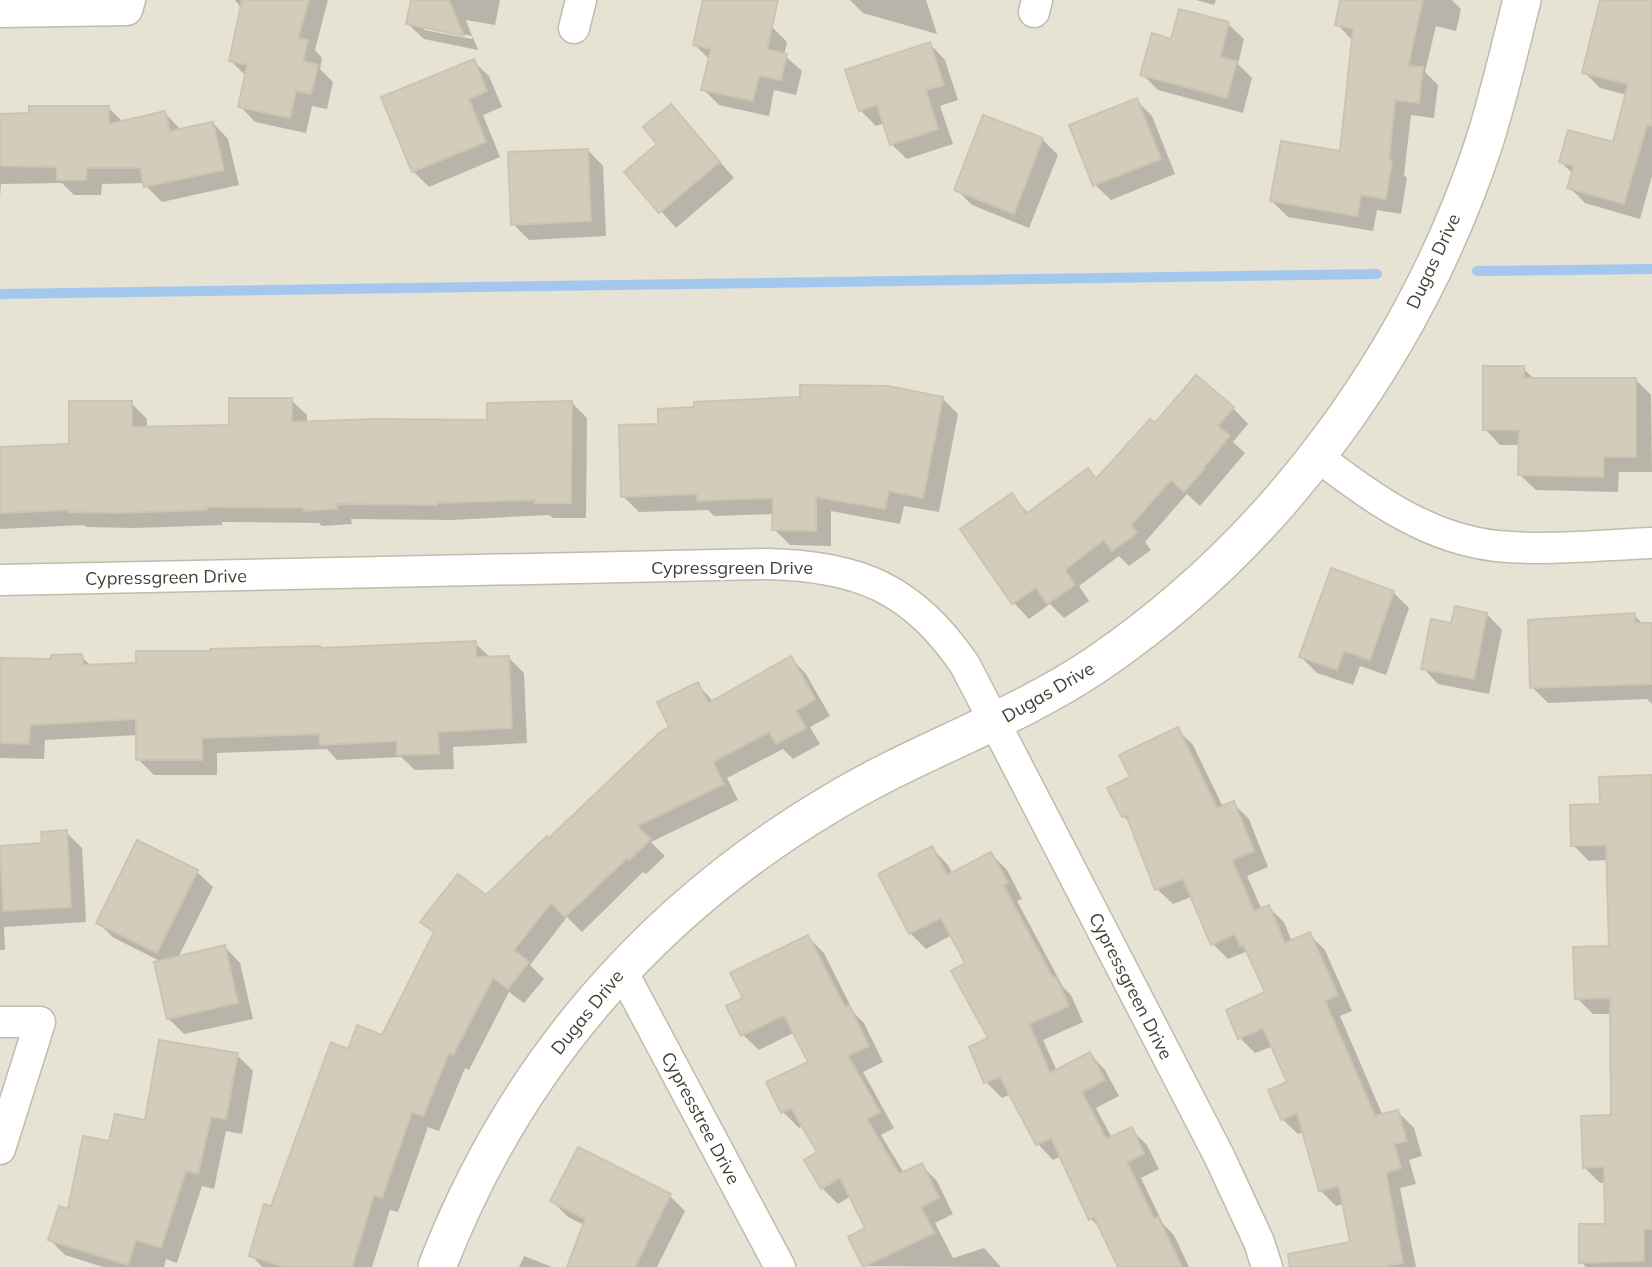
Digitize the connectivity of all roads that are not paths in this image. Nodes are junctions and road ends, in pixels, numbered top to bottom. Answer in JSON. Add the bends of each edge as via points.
{"nodes":[{"id":1,"x":1522,"y":0,"type":"edge"},
{"id":2,"x":129,"y":5,"type":"edge"},
{"id":3,"x":0,"y":12,"type":"edge"},
{"id":4,"x":1318,"y":456,"type":"junction"},
{"id":5,"x":1652,"y":543,"type":"edge"},
{"id":6,"x":0,"y":580,"type":"edge"},
{"id":7,"x":995,"y":722,"type":"junction"},
{"id":8,"x":621,"y":969,"type":"junction"},
{"id":9,"x":0,"y":1023,"type":"edge"},
{"id":10,"x":0,"y":1149,"type":"edge"},
{"id":11,"x":437,"y":1267,"type":"edge"},
{"id":12,"x":780,"y":1267,"type":"edge"},
{"id":13,"x":1267,"y":1267,"type":"edge"}],
"edges":[{"from":1,"to":4,"type":"street","name":"Dugas Drive","via":[[1484,142],[1443,243],[1395,341]]},
{"from":2,"to":3,"type":"street"},
{"from":4,"to":5,"type":"street","via":[[1401,514],[1475,542],[1521,547]]},
{"from":4,"to":7,"type":"street","name":"Dugas Drive","via":[[1261,522],[1162,613],[1097,664]]},
{"from":6,"to":7,"type":"street","name":"Cypressgreen Drive","via":[[818,566],[873,582],[916,608],[950,643]]},
{"from":7,"to":8,"type":"street","name":"Dugas Drive","via":[[867,783],[763,847],[695,900]]},
{"from":7,"to":13,"type":"street","name":"Cypressgreen Drive","via":[[1219,1156]]},
{"from":8,"to":11,"type":"street","name":"Dugas Drive","via":[[570,1030],[510,1117],[460,1210]]},
{"from":8,"to":12,"type":"street","name":"Cypresstree Drive"},
{"from":9,"to":10,"type":"street","via":[[40,1022]]}]}
